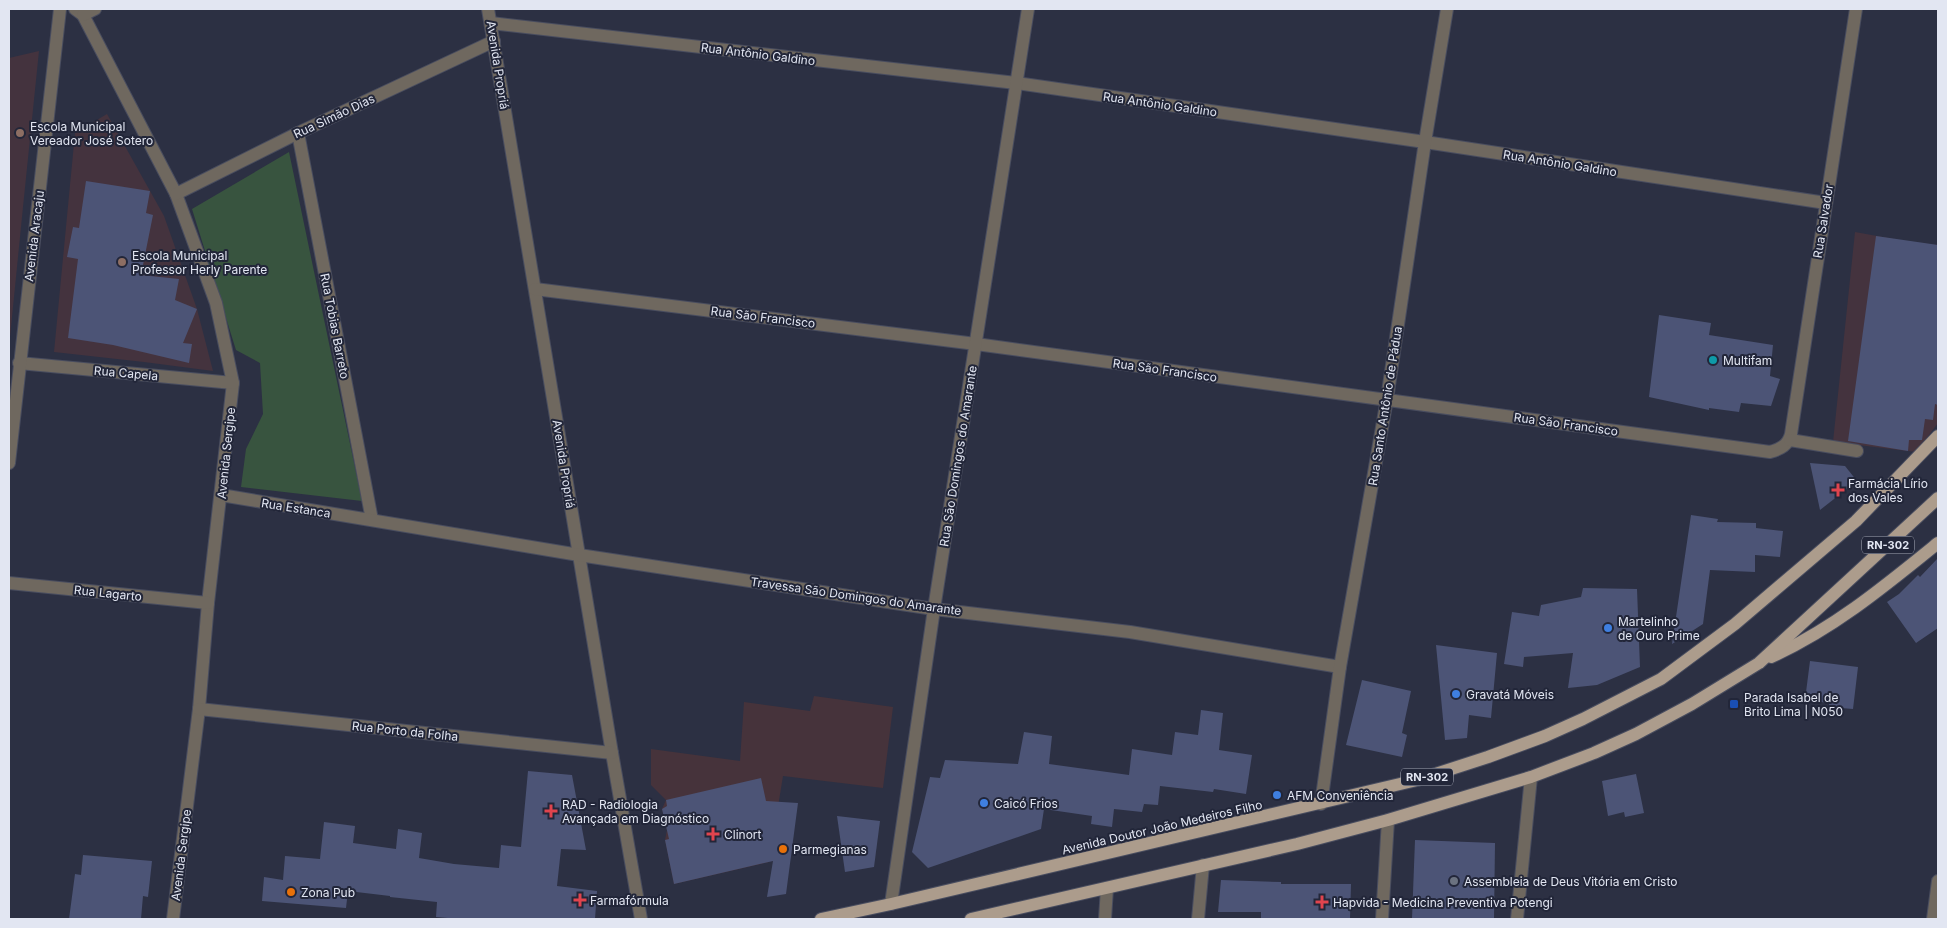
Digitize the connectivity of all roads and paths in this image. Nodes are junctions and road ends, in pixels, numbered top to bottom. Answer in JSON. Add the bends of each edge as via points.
{"nodes":[{"id":1,"x":60,"y":9,"type":"edge"},
{"id":2,"x":95,"y":9,"type":"edge"},
{"id":3,"x":488,"y":9,"type":"edge"},
{"id":4,"x":1028,"y":9,"type":"edge"},
{"id":5,"x":1447,"y":9,"type":"edge"},
{"id":6,"x":1856,"y":9,"type":"edge"},
{"id":7,"x":79,"y":12,"type":"edge"},
{"id":8,"x":491,"y":23,"type":"junction"},
{"id":9,"x":494,"y":40,"type":"junction"},
{"id":10,"x":1016,"y":83,"type":"junction"},
{"id":11,"x":298,"y":133,"type":"junction"},
{"id":12,"x":1425,"y":142,"type":"junction"},
{"id":13,"x":176,"y":194,"type":"junction"},
{"id":14,"x":1826,"y":204,"type":"junction"},
{"id":15,"x":535,"y":288,"type":"junction"},
{"id":16,"x":976,"y":344,"type":"junction"},
{"id":17,"x":19,"y":363,"type":"junction"},
{"id":18,"x":13,"y":380,"type":"edge"},
{"id":19,"x":233,"y":383,"type":"junction"},
{"id":20,"x":1387,"y":399,"type":"junction"},
{"id":21,"x":1938,"y":436,"type":"edge"},
{"id":22,"x":1790,"y":437,"type":"junction"},
{"id":23,"x":1857,"y":451,"type":"dead end"},
{"id":24,"x":9,"y":463,"type":"edge"},
{"id":25,"x":221,"y":495,"type":"junction"},
{"id":26,"x":1938,"y":498,"type":"edge"},
{"id":27,"x":372,"y":520,"type":"junction"},
{"id":28,"x":1938,"y":543,"type":"edge"},
{"id":29,"x":579,"y":555,"type":"junction"},
{"id":30,"x":9,"y":583,"type":"edge"},
{"id":31,"x":208,"y":603,"type":"junction"},
{"id":32,"x":934,"y":609,"type":"junction"},
{"id":33,"x":1759,"y":663,"type":"junction"},
{"id":34,"x":1340,"y":667,"type":"junction"},
{"id":35,"x":199,"y":709,"type":"junction"},
{"id":36,"x":612,"y":753,"type":"junction"},
{"id":37,"x":1531,"y":777,"type":"junction"},
{"id":38,"x":1321,"y":804,"type":"junction"},
{"id":39,"x":1388,"y":820,"type":"junction"},
{"id":40,"x":1203,"y":865,"type":"junction"},
{"id":41,"x":1938,"y":881,"type":"edge"},
{"id":42,"x":1107,"y":888,"type":"junction"},
{"id":43,"x":892,"y":904,"type":"junction"},
{"id":44,"x":173,"y":919,"type":"edge"},
{"id":45,"x":641,"y":919,"type":"edge"},
{"id":46,"x":821,"y":919,"type":"edge"},
{"id":47,"x":971,"y":919,"type":"edge"},
{"id":48,"x":1105,"y":919,"type":"edge"},
{"id":49,"x":1198,"y":919,"type":"edge"},
{"id":50,"x":1382,"y":919,"type":"edge"},
{"id":51,"x":1517,"y":919,"type":"edge"},
{"id":52,"x":1933,"y":919,"type":"edge"}],
"edges":[{"from":1,"to":17,"type":"street","name":"Avenida Aracaju"},
{"from":2,"to":7,"type":"street"},
{"from":3,"to":8,"type":"street","name":"Avenida Propriá"},
{"from":4,"to":10,"type":"street","name":"Rua São Domingos do Amarante"},
{"from":5,"to":12,"type":"street","name":"Rua Santo Antônio de Pádua"},
{"from":6,"to":14,"type":"street","name":"Rua Salvador"},
{"from":7,"to":13,"type":"street","name":"Avenida Sergipe"},
{"from":8,"to":9,"type":"street","name":"Avenida Propriá"},
{"from":8,"to":10,"type":"street","name":"Rua Antônio Galdino"},
{"from":9,"to":11,"type":"street","name":"Rua Simão Dias"},
{"from":9,"to":15,"type":"street","name":"Avenida Propriá"},
{"from":10,"to":12,"type":"street","name":"Rua Antônio Galdino"},
{"from":10,"to":16,"type":"street","name":"Rua São Domingos do Amarante"},
{"from":11,"to":13,"type":"street","name":"Rua Simão Dias"},
{"from":11,"to":27,"type":"street","name":"Rua Tobias Barreto"},
{"from":12,"to":14,"type":"street","name":"Rua Antônio Galdino"},
{"from":12,"to":20,"type":"street","name":"Rua Santo Antônio de Pádua"},
{"from":13,"to":19,"type":"street","name":"Avenida Sergipe","via":[[216,303]]},
{"from":14,"to":22,"type":"street","name":"Rua Salvador"},
{"from":15,"to":16,"type":"street","name":"Rua São Francisco"},
{"from":15,"to":29,"type":"street","name":"Avenida Propriá"},
{"from":16,"to":20,"type":"street","name":"Rua São Francisco"},
{"from":16,"to":32,"type":"street","name":"Rua São Domingos do Amarante"},
{"from":17,"to":18,"type":"street","name":"Avenida Aracaju"},
{"from":17,"to":19,"type":"street","name":"Rua Capela"},
{"from":18,"to":24,"type":"street","name":"Avenida Aracaju"},
{"from":19,"to":25,"type":"street","name":"Avenida Sergipe"},
{"from":20,"to":22,"type":"street","name":"Rua São Francisco","via":[[1764,452],[1786,445]]},
{"from":20,"to":34,"type":"street","name":"Rua Santo Antônio de Pádua"},
{"from":21,"to":38,"type":"main road","name":"Avenida Doutor João Medeiros Filho","number":"RN-302","via":[[1856,521],[1735,624],[1661,679],[1537,739],[1418,780]]},
{"from":22,"to":23,"type":"street"},
{"from":25,"to":27,"type":"street","name":"Rua Estanca"},
{"from":25,"to":31,"type":"street","name":"Avenida Sergipe"},
{"from":26,"to":33,"type":"main road","number":"RN-302"},
{"from":27,"to":29,"type":"street","name":"Travessa São Domingos do Amarante"},
{"from":28,"to":33,"type":"main road","via":[[1833,624]]},
{"from":29,"to":32,"type":"street","name":"Travessa São Domingos do Amarante"},
{"from":29,"to":36,"type":"street","name":"Avenida Propriá"},
{"from":30,"to":31,"type":"street","name":"Rua Lagarto"},
{"from":31,"to":35,"type":"street","name":"Avenida Sergipe"},
{"from":32,"to":34,"type":"street","name":"Travessa São Domingos do Amarante","via":[[1130,632]]},
{"from":32,"to":43,"type":"street","name":"Rua São Domingos do Amarante"},
{"from":33,"to":37,"type":"main road","number":"RN-302","via":[[1636,734]]},
{"from":34,"to":38,"type":"street","name":"Rua Santo Antônio de Pádua"},
{"from":35,"to":36,"type":"street","name":"Rua Porto da Folha"},
{"from":35,"to":44,"type":"street","name":"Avenida Sergipe"},
{"from":36,"to":45,"type":"street","name":"Avenida Propriá"},
{"from":37,"to":39,"type":"main road","number":"RN-302"},
{"from":37,"to":51,"type":"street"},
{"from":38,"to":43,"type":"main road","name":"Avenida Doutor João Medeiros Filho","number":"RN-302"},
{"from":39,"to":40,"type":"main road","number":"RN-302"},
{"from":39,"to":50,"type":"street"},
{"from":40,"to":42,"type":"main road","number":"RN-302"},
{"from":40,"to":49,"type":"street"},
{"from":41,"to":52,"type":"street"},
{"from":42,"to":47,"type":"main road","number":"RN-302"},
{"from":42,"to":48,"type":"street"},
{"from":43,"to":46,"type":"main road","name":"Avenida Doutor João Medeiros Filho","number":"RN-302"}]}
